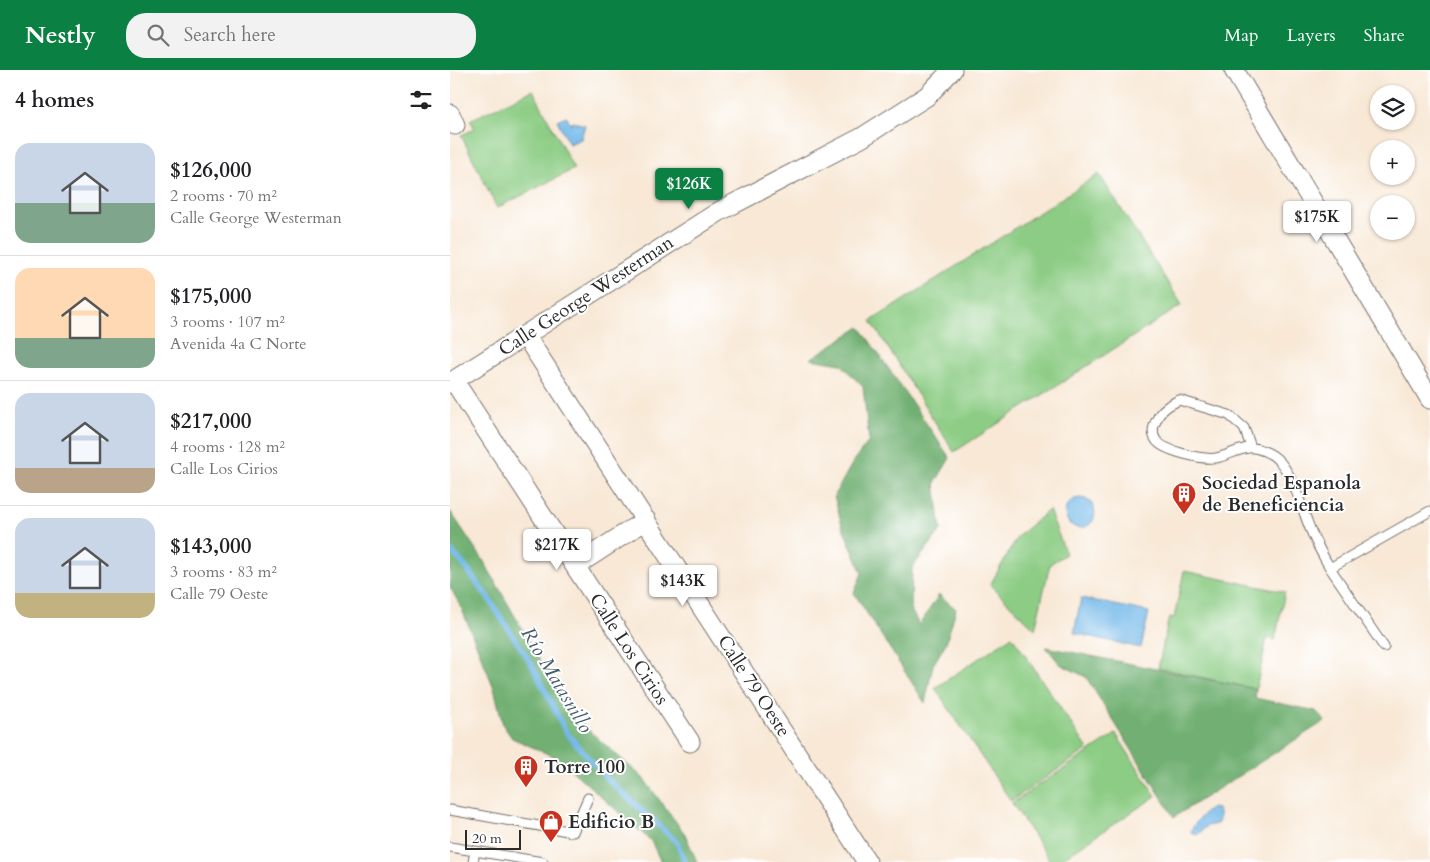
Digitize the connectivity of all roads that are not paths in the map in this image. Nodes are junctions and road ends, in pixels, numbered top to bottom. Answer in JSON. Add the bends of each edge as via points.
{"nodes":[{"id":1,"x":952,"y":70,"type":"edge"},
{"id":2,"x":1234,"y":70,"type":"edge"},
{"id":3,"x":525,"y":335,"type":"junction"},
{"id":4,"x":452,"y":382,"type":"edge"},
{"id":5,"x":1430,"y":399,"type":"edge"},
{"id":6,"x":1251,"y":448,"type":"junction"},
{"id":7,"x":1430,"y":511,"type":"edge"},
{"id":8,"x":646,"y":520,"type":"junction"},
{"id":9,"x":575,"y":566,"type":"junction"},
{"id":10,"x":1330,"y":568,"type":"junction"},
{"id":11,"x":1384,"y":648,"type":"dead end"},
{"id":12,"x":690,"y":742,"type":"dead end"},
{"id":13,"x":588,"y":798,"type":"dead end"},
{"id":14,"x":450,"y":810,"type":"edge"},
{"id":15,"x":450,"y":847,"type":"edge"},
{"id":16,"x":475,"y":851,"type":"junction"},
{"id":17,"x":514,"y":859,"type":"edge"},
{"id":18,"x":473,"y":862,"type":"edge"},
{"id":19,"x":543,"y":862,"type":"edge"},
{"id":20,"x":868,"y":862,"type":"edge"}],
"edges":[{"from":1,"to":3,"type":"street","name":"Calle George Westerman","via":[[927,96],[861,138],[720,210]]},
{"from":2,"to":5,"type":"street"},
{"from":3,"to":4,"type":"street","name":"Calle George Westerman"},
{"from":3,"to":8,"type":"street","name":"Calle 79 Oeste"},
{"from":4,"to":9,"type":"street","name":"Calle Los Cirios"},
{"from":6,"to":6,"type":"lane","via":[[1244,428],[1229,415],[1179,400],[1159,414],[1153,426],[1157,442],[1201,458],[1216,458]]},
{"from":6,"to":10,"type":"lane","via":[[1276,458],[1288,472]]},
{"from":7,"to":10,"type":"lane"},
{"from":8,"to":9,"type":"street"},
{"from":8,"to":20,"type":"street","name":"Calle 79 Oeste"},
{"from":9,"to":12,"type":"street","name":"Calle Los Cirios"},
{"from":10,"to":11,"type":"lane"},
{"from":13,"to":14,"type":"lane","via":[[573,832]]},
{"from":15,"to":16,"type":"lane"},
{"from":16,"to":17,"type":"lane"},
{"from":16,"to":18,"type":"lane"},
{"from":17,"to":19,"type":"lane"}]}
